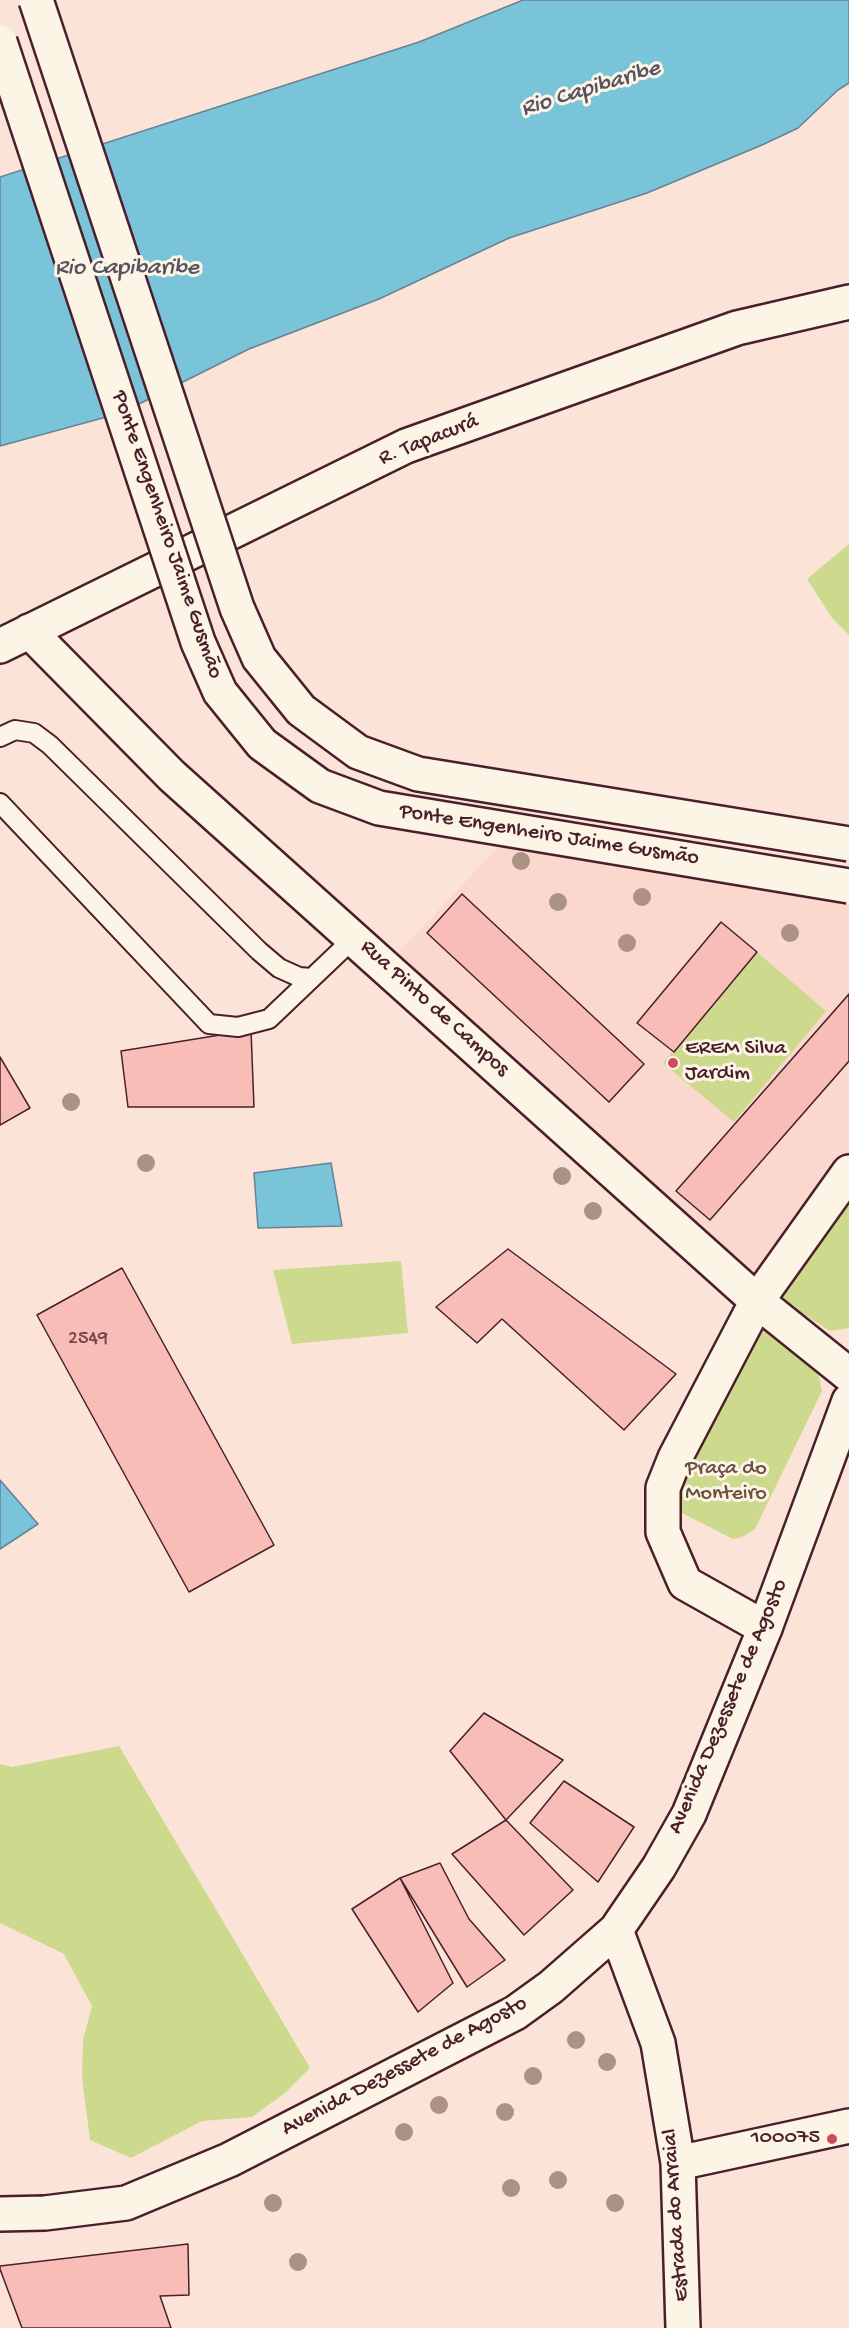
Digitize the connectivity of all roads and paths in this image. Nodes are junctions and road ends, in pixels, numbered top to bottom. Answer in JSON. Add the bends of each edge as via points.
{"nodes":[{"id":1,"x":36,"y":0,"type":"edge"},
{"id":2,"x":0,"y":42,"type":"edge"},
{"id":3,"x":849,"y":302,"type":"edge"},
{"id":4,"x":29,"y":631,"type":"junction"},
{"id":5,"x":0,"y":646,"type":"edge"},
{"id":6,"x":0,"y":737,"type":"edge"},
{"id":7,"x":0,"y":804,"type":"edge"},
{"id":8,"x":849,"y":844,"type":"edge"},
{"id":9,"x":849,"y":886,"type":"edge"},
{"id":10,"x":354,"y":938,"type":"junction"},
{"id":11,"x":312,"y":978,"type":"junction"},
{"id":12,"x":849,"y":1172,"type":"edge"},
{"id":13,"x":757,"y":1301,"type":"junction"},
{"id":14,"x":849,"y":1375,"type":"edge"},
{"id":15,"x":849,"y":1401,"type":"edge"},
{"id":16,"x":765,"y":1628,"type":"junction"},
{"id":17,"x":616,"y":1930,"type":"junction"},
{"id":18,"x":849,"y":2126,"type":"edge"},
{"id":19,"x":678,"y":2163,"type":"junction"},
{"id":20,"x":0,"y":2214,"type":"edge"},
{"id":21,"x":683,"y":2328,"type":"edge"}],
"edges":[{"from":1,"to":8,"type":"street","name":"Ponte Engenheiro Jaime Gusmão","bridge":true,"via":[[237,608],[259,658],[301,710],[358,752],[418,774]]},
{"from":2,"to":9,"type":"street","name":"Ponte Engenheiro Jaime Gusmão","bridge":true,"via":[[198,642],[220,692],[262,744],[320,786],[379,808]]},
{"from":3,"to":4,"type":"street","name":"R. Tapacurá","via":[[737,328],[406,446]]},
{"from":4,"to":5,"type":"street","name":"R. Tapacurá"},
{"from":4,"to":10,"type":"street","name":"Rua Pinto de Campos","via":[[172,776]]},
{"from":6,"to":11,"type":"lane","via":[[15,730],[34,733],[50,745],[259,951],[279,968]]},
{"from":7,"to":11,"type":"lane","via":[[209,1024],[238,1027],[270,1019]]},
{"from":10,"to":11,"type":"lane"},
{"from":10,"to":13,"type":"street","name":"Rua Pinto de Campos"},
{"from":12,"to":13,"type":"street"},
{"from":13,"to":14,"type":"street","name":"Rua Pinto de Campos"},
{"from":13,"to":16,"type":"street","via":[[675,1458],[663,1488],[661,1508],[663,1532],[685,1583]]},
{"from":15,"to":16,"type":"street","name":"Avenida Dezessete de Agosto"},
{"from":16,"to":17,"type":"street","name":"Avenida Dezessete de Agosto","via":[[689,1814]]},
{"from":17,"to":19,"type":"street","name":"Estrada do Arraial","via":[[658,2043]]},
{"from":17,"to":20,"type":"street","name":"Avenida Dezessete de Agosto","via":[[551,1988],[515,2013],[229,2160],[126,2203]]},
{"from":18,"to":19,"type":"street"},
{"from":19,"to":21,"type":"street","name":"Estrada do Arraial"}]}
